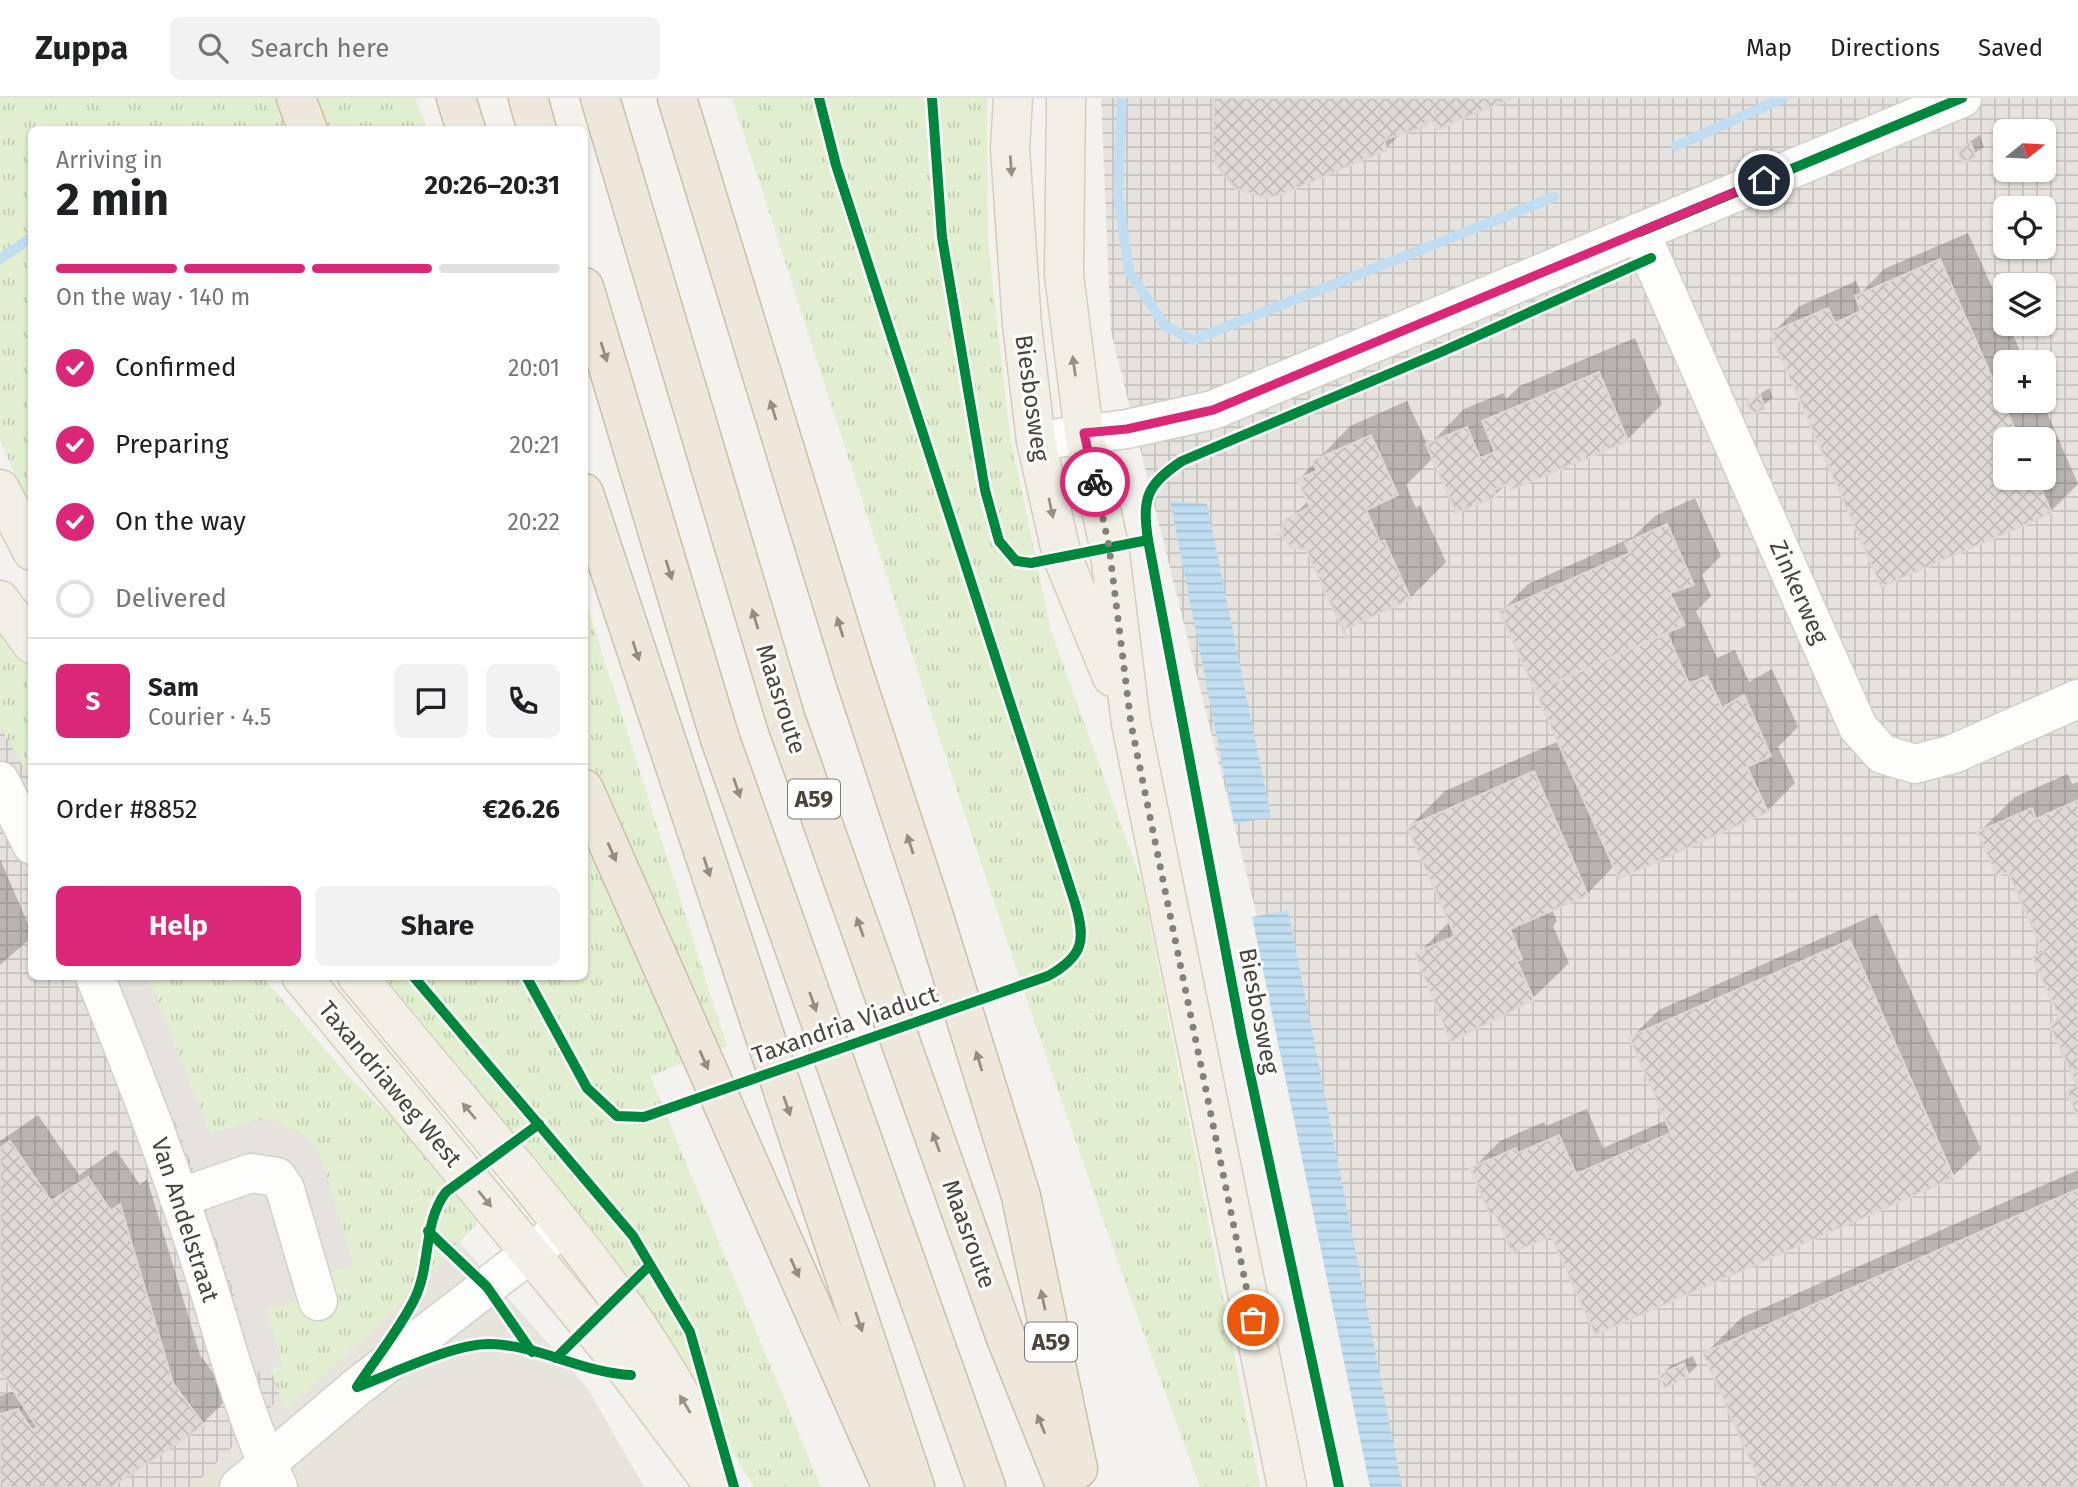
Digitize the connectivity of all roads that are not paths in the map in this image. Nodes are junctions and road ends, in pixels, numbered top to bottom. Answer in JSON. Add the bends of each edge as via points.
{"nodes":[{"id":1,"x":296,"y":98,"type":"edge"},
{"id":2,"x":456,"y":98,"type":"edge"},
{"id":3,"x":528,"y":98,"type":"edge"},
{"id":4,"x":600,"y":98,"type":"edge"},
{"id":5,"x":677,"y":98,"type":"edge"},
{"id":6,"x":1013,"y":98,"type":"edge"},
{"id":7,"x":1066,"y":98,"type":"edge"},
{"id":8,"x":1962,"y":98,"type":"edge"},
{"id":9,"x":306,"y":126,"type":"edge"},
{"id":10,"x":465,"y":126,"type":"edge"},
{"id":11,"x":536,"y":126,"type":"edge"},
{"id":12,"x":1640,"y":232,"type":"junction"},
{"id":13,"x":588,"y":300,"type":"edge"},
{"id":14,"x":1084,"y":433,"type":"junction"},
{"id":15,"x":1036,"y":441,"type":"junction"},
{"id":16,"x":0,"y":489,"type":"edge"},
{"id":17,"x":588,"y":505,"type":"edge"},
{"id":18,"x":28,"y":543,"type":"edge"},
{"id":19,"x":0,"y":600,"type":"edge"},
{"id":20,"x":28,"y":638,"type":"edge"},
{"id":21,"x":2078,"y":699,"type":"edge"},
{"id":22,"x":1131,"y":724,"type":"junction"},
{"id":23,"x":0,"y":781,"type":"edge"},
{"id":24,"x":588,"y":798,"type":"edge"},
{"id":25,"x":28,"y":837,"type":"edge"},
{"id":26,"x":97,"y":980,"type":"edge"},
{"id":27,"x":303,"y":980,"type":"edge"},
{"id":28,"x":360,"y":980,"type":"edge"},
{"id":29,"x":179,"y":1198,"type":"junction"},
{"id":30,"x":564,"y":1227,"type":"junction"},
{"id":31,"x":529,"y":1255,"type":"junction"},
{"id":32,"x":318,"y":1301,"type":"dead end"},
{"id":33,"x":262,"y":1480,"type":"edge"},
{"id":34,"x":715,"y":1487,"type":"edge"},
{"id":35,"x":726,"y":1487,"type":"edge"},
{"id":36,"x":892,"y":1487,"type":"edge"},
{"id":37,"x":915,"y":1487,"type":"edge"},
{"id":38,"x":986,"y":1487,"type":"edge"},
{"id":39,"x":1066,"y":1487,"type":"edge"},
{"id":40,"x":1082,"y":1487,"type":"edge"},
{"id":41,"x":1287,"y":1487,"type":"edge"}],
"edges":[{"from":1,"to":9,"type":"highway"},
{"from":2,"to":10,"type":"highway"},
{"from":3,"to":11,"type":"highway"},
{"from":39,"to":4,"type":"highway","name":"Maasroute","number":"A59","one_way":true,"via":[[1006,1338],[786,720]]},
{"from":40,"to":5,"type":"highway","number":"A59","one_way":true,"via":[[1021,1196]]},
{"from":6,"to":15,"type":"main road","name":"Biesbosweg","one_way":true,"via":[[1011,175]]},
{"from":14,"to":7,"type":"main road","name":"Biesbosweg","one_way":true,"via":[[1064,275]]},
{"from":8,"to":12,"type":"street"},
{"from":12,"to":14,"type":"street","via":[[1213,410],[1127,429]]},
{"from":12,"to":21,"type":"street","name":"Zinkerweg","via":[[1858,727],[1882,754],[1915,764],[1953,754]]},
{"from":13,"to":38,"type":"highway","one_way":true,"via":[[720,739]]},
{"from":14,"to":15,"type":"street"},
{"from":14,"to":22,"type":"main road","name":"Biesbosweg","via":[[1109,546]]},
{"from":15,"to":22,"type":"main road","name":"Biesbosweg","one_way":true,"via":[[1062,556]]},
{"from":16,"to":18,"type":"main road"},
{"from":17,"to":37,"type":"highway","one_way":true},
{"from":19,"to":20,"type":"main road"},
{"from":22,"to":41,"type":"main road","name":"Biesbosweg"},
{"from":23,"to":25,"type":"street"},
{"from":24,"to":36,"type":"highway","one_way":true},
{"from":26,"to":29,"type":"street","name":"Van Andelstraat"},
{"from":27,"to":31,"type":"main road","name":"Taxandriaweg West","one_way":true},
{"from":30,"to":28,"type":"main road","name":"Taxandriaweg West","one_way":true},
{"from":29,"to":32,"type":"street","via":[[251,1172],[277,1177],[285,1189]]},
{"from":29,"to":33,"type":"street","name":"Van Andelstraat"},
{"from":30,"to":31,"type":"street"},
{"from":35,"to":30,"type":"main road","name":"Taxandriaweg West","one_way":true,"via":[[689,1409],[619,1298]]},
{"from":31,"to":33,"type":"street","via":[[357,1387]]},
{"from":31,"to":34,"type":"main road","name":"Taxandriaweg West","via":[[631,1375]]}]}
